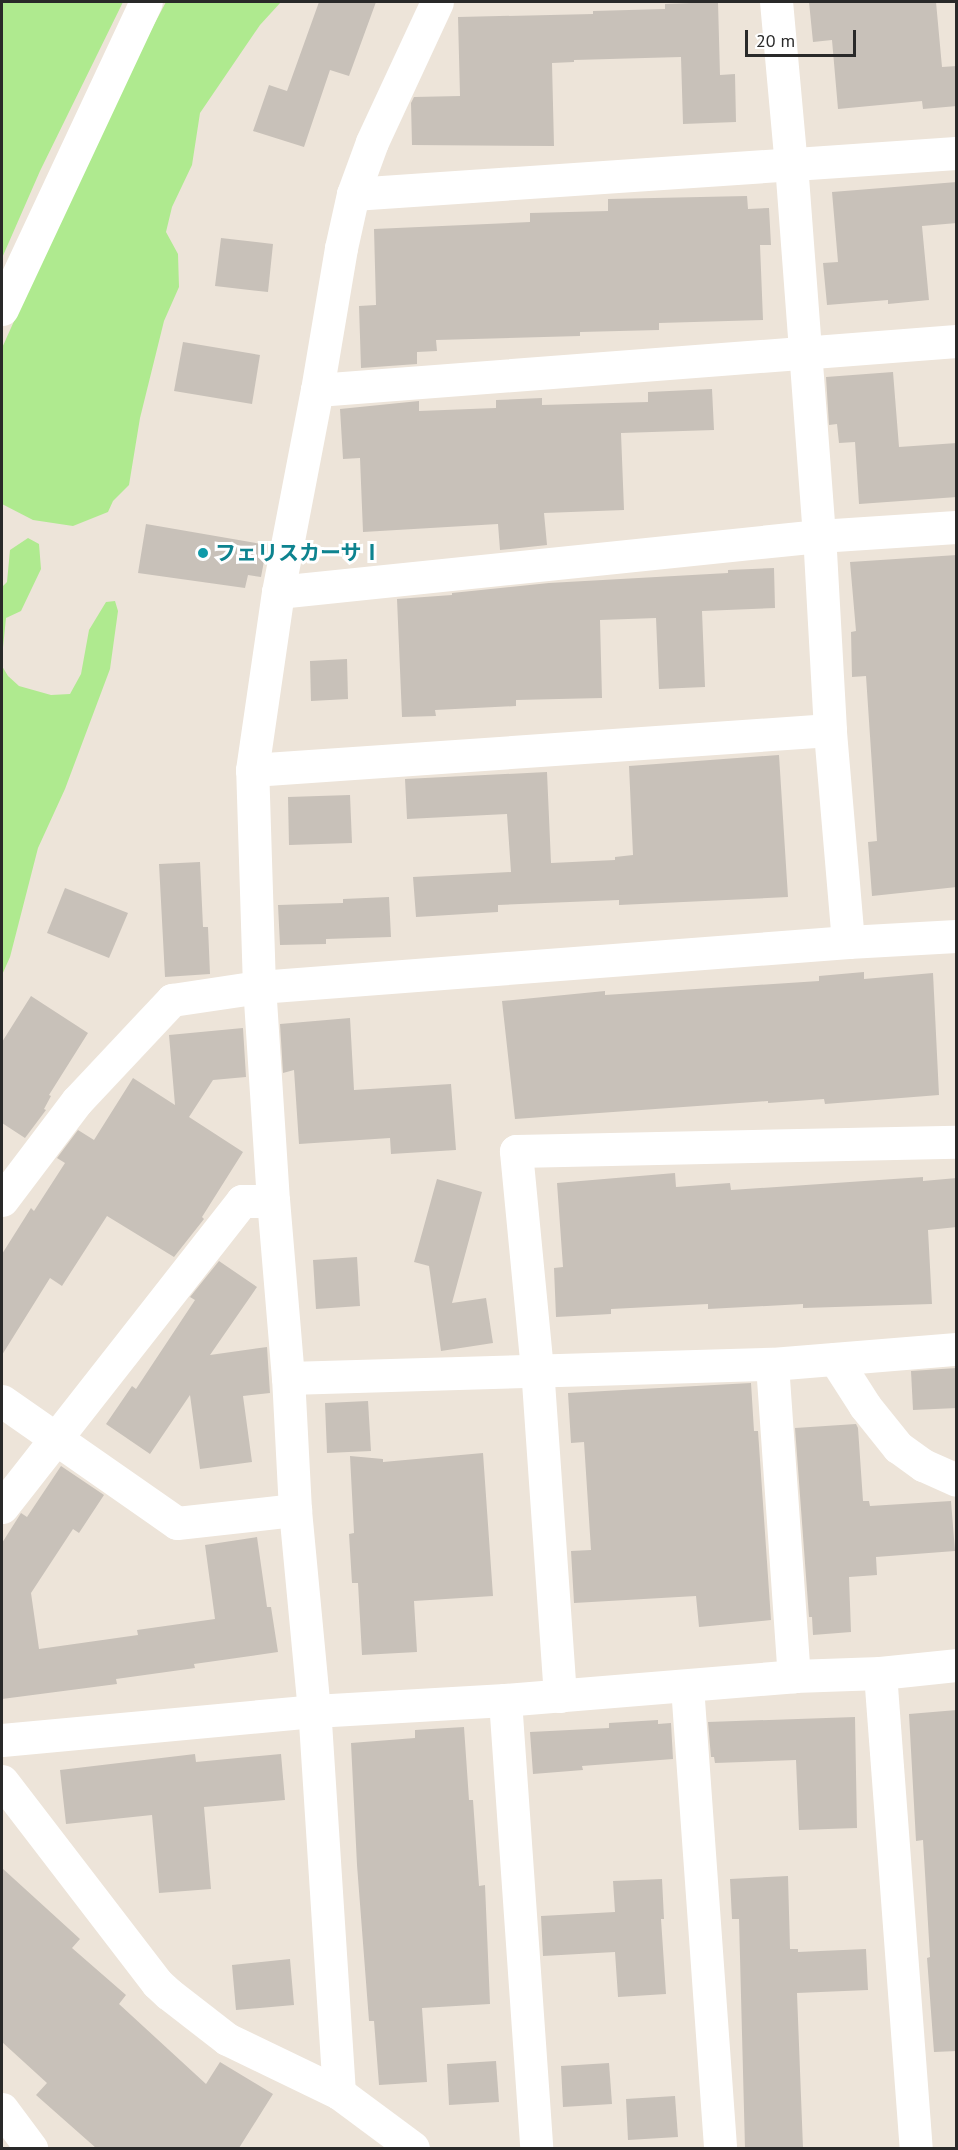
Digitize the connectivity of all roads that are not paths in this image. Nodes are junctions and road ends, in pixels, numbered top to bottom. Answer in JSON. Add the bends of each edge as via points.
{"nodes":[{"id":1,"x":146,"y":2,"type":"edge"},
{"id":2,"x":437,"y":2,"type":"edge"},
{"id":3,"x":776,"y":2,"type":"edge"},
{"id":4,"x":957,"y":153,"type":"edge"},
{"id":5,"x":791,"y":166,"type":"junction"},
{"id":6,"x":353,"y":194,"type":"junction"},
{"id":7,"x":2,"y":309,"type":"edge"},
{"id":8,"x":957,"y":341,"type":"edge"},
{"id":9,"x":804,"y":354,"type":"junction"},
{"id":10,"x":317,"y":390,"type":"junction"},
{"id":11,"x":957,"y":526,"type":"edge"},
{"id":12,"x":819,"y":536,"type":"junction"},
{"id":13,"x":278,"y":592,"type":"junction"},
{"id":14,"x":830,"y":730,"type":"junction"},
{"id":15,"x":252,"y":770,"type":"junction"},
{"id":16,"x":957,"y":936,"type":"edge"},
{"id":17,"x":848,"y":942,"type":"junction"},
{"id":18,"x":259,"y":987,"type":"junction"},
{"id":19,"x":957,"y":1142,"type":"edge"},
{"id":20,"x":2,"y":1200,"type":"edge"},
{"id":21,"x":273,"y":1201,"type":"junction"},
{"id":22,"x":957,"y":1349,"type":"edge"},
{"id":23,"x":835,"y":1359,"type":"junction"},
{"id":24,"x":772,"y":1364,"type":"junction"},
{"id":25,"x":537,"y":1370,"type":"junction"},
{"id":26,"x":288,"y":1378,"type":"junction"},
{"id":27,"x":2,"y":1401,"type":"edge"},
{"id":28,"x":56,"y":1437,"type":"junction"},
{"id":29,"x":957,"y":1479,"type":"edge"},
{"id":30,"x":2,"y":1508,"type":"edge"},
{"id":31,"x":295,"y":1510,"type":"junction"},
{"id":32,"x":957,"y":1665,"type":"edge"},
{"id":33,"x":880,"y":1673,"type":"junction"},
{"id":34,"x":794,"y":1676,"type":"junction"},
{"id":35,"x":687,"y":1686,"type":"junction"},
{"id":36,"x":560,"y":1696,"type":"junction"},
{"id":37,"x":505,"y":1701,"type":"junction"},
{"id":38,"x":314,"y":1711,"type":"junction"},
{"id":39,"x":2,"y":1740,"type":"edge"},
{"id":40,"x":2,"y":1781,"type":"edge"},
{"id":41,"x":339,"y":2093,"type":"junction"},
{"id":42,"x":2,"y":2109,"type":"edge"},
{"id":43,"x":31,"y":2148,"type":"edge"},
{"id":44,"x":413,"y":2148,"type":"edge"},
{"id":45,"x":536,"y":2148,"type":"edge"},
{"id":46,"x":720,"y":2148,"type":"edge"},
{"id":47,"x":916,"y":2148,"type":"edge"}],
"edges":[{"from":1,"to":7,"type":"street"},
{"from":2,"to":6,"type":"street","via":[[372,142]]},
{"from":3,"to":5,"type":"street"},
{"from":4,"to":5,"type":"street"},
{"from":5,"to":6,"type":"street"},
{"from":5,"to":9,"type":"street"},
{"from":6,"to":10,"type":"street"},
{"from":8,"to":9,"type":"street"},
{"from":9,"to":10,"type":"street"},
{"from":9,"to":12,"type":"street"},
{"from":10,"to":13,"type":"street"},
{"from":11,"to":12,"type":"street"},
{"from":12,"to":13,"type":"street"},
{"from":12,"to":14,"type":"street"},
{"from":13,"to":15,"type":"street"},
{"from":14,"to":15,"type":"street"},
{"from":14,"to":17,"type":"street"},
{"from":15,"to":18,"type":"street"},
{"from":16,"to":17,"type":"street"},
{"from":17,"to":18,"type":"street"},
{"from":18,"to":20,"type":"street","via":[[172,1000],[77,1101]]},
{"from":18,"to":21,"type":"street"},
{"from":19,"to":25,"type":"street","via":[[516,1151]]},
{"from":21,"to":26,"type":"street"},
{"from":21,"to":28,"type":"street","via":[[242,1201]]},
{"from":22,"to":23,"type":"street"},
{"from":23,"to":24,"type":"street"},
{"from":23,"to":29,"type":"street","via":[[864,1406],[898,1447],[923,1465]]},
{"from":24,"to":25,"type":"street"},
{"from":24,"to":34,"type":"street"},
{"from":25,"to":26,"type":"street"},
{"from":25,"to":36,"type":"street"},
{"from":26,"to":31,"type":"street"},
{"from":27,"to":28,"type":"street"},
{"from":28,"to":30,"type":"street"},
{"from":28,"to":31,"type":"street","via":[[177,1522]]},
{"from":31,"to":38,"type":"street"},
{"from":32,"to":33,"type":"street"},
{"from":33,"to":34,"type":"street"},
{"from":33,"to":47,"type":"street"},
{"from":34,"to":35,"type":"street"},
{"from":35,"to":36,"type":"street"},
{"from":35,"to":46,"type":"street"},
{"from":36,"to":37,"type":"street"},
{"from":37,"to":38,"type":"street"},
{"from":37,"to":45,"type":"street"},
{"from":38,"to":39,"type":"street"},
{"from":38,"to":41,"type":"street"},
{"from":40,"to":41,"type":"street","via":[[149,1974],[169,1994],[227,2039]]},
{"from":41,"to":44,"type":"street"},
{"from":42,"to":43,"type":"street"}]}
